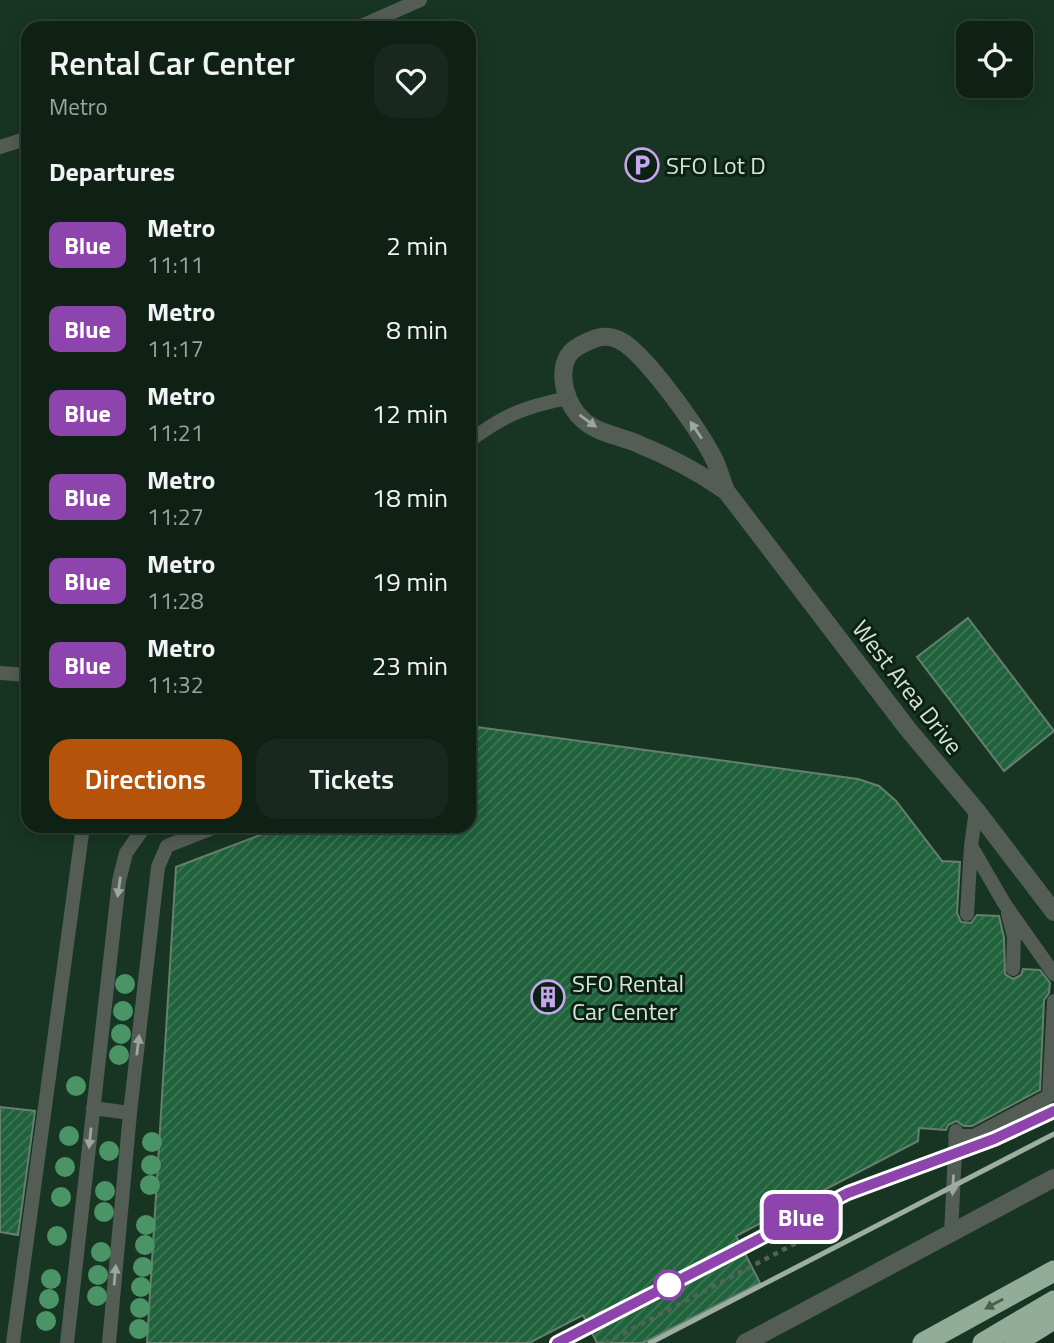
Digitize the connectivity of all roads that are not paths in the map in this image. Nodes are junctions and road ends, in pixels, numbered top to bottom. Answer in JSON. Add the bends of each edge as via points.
{"nodes":[{"id":1,"x":420,"y":0,"type":"edge"},
{"id":2,"x":373,"y":21,"type":"edge"},
{"id":3,"x":21,"y":140,"type":"edge"},
{"id":4,"x":0,"y":147,"type":"edge"},
{"id":5,"x":568,"y":398,"type":"junction"},
{"id":6,"x":476,"y":437,"type":"edge"},
{"id":7,"x":726,"y":491,"type":"junction"},
{"id":8,"x":0,"y":673,"type":"edge"},
{"id":9,"x":21,"y":674,"type":"edge"},
{"id":10,"x":976,"y":810,"type":"junction"},
{"id":11,"x":82,"y":833,"type":"edge"},
{"id":12,"x":140,"y":833,"type":"edge"},
{"id":13,"x":200,"y":833,"type":"edge"},
{"id":14,"x":971,"y":846,"type":"junction"},
{"id":15,"x":1004,"y":903,"type":"junction"},
{"id":16,"x":1054,"y":912,"type":"edge"},
{"id":17,"x":967,"y":914,"type":"dead end"},
{"id":18,"x":1013,"y":969,"type":"dead end"},
{"id":19,"x":1054,"y":974,"type":"edge"},
{"id":20,"x":1054,"y":1001,"type":"edge"},
{"id":21,"x":93,"y":1108,"type":"junction"},
{"id":22,"x":130,"y":1113,"type":"junction"},
{"id":23,"x":1054,"y":1178,"type":"edge"},
{"id":24,"x":951,"y":1234,"type":"junction"},
{"id":25,"x":1054,"y":1271,"type":"edge"},
{"id":26,"x":1054,"y":1301,"type":"edge"},
{"id":27,"x":1054,"y":1319,"type":"edge"},
{"id":28,"x":13,"y":1343,"type":"edge"},
{"id":29,"x":67,"y":1343,"type":"edge"},
{"id":30,"x":109,"y":1343,"type":"edge"},
{"id":31,"x":745,"y":1343,"type":"edge"},
{"id":32,"x":923,"y":1343,"type":"edge"},
{"id":33,"x":983,"y":1343,"type":"edge"},
{"id":34,"x":1015,"y":1343,"type":"edge"}],
"edges":[{"from":1,"to":2,"type":"lane"},
{"from":3,"to":4,"type":"lane"},
{"from":5,"to":6,"type":"lane","via":[[535,404],[500,418]]},
{"from":5,"to":7,"type":"street","name":"West Area Drive","one_way":true,"via":[[583,420],[692,468]]},
{"from":7,"to":5,"type":"street","name":"West Area Drive","one_way":true,"via":[[698,432],[646,363],[621,341],[600,335],[568,355],[562,375]]},
{"from":7,"to":10,"type":"street","name":"West Area Drive","via":[[907,728]]},
{"from":8,"to":9,"type":"lane"},
{"from":10,"to":14,"type":"lane"},
{"from":10,"to":16,"type":"street","name":"West Area Drive"},
{"from":11,"to":28,"type":"lane"},
{"from":12,"to":21,"type":"lane","one_way":true,"via":[[126,853],[119,881]]},
{"from":22,"to":13,"type":"lane","one_way":true,"via":[[158,867],[167,846]]},
{"from":14,"to":15,"type":"lane"},
{"from":14,"to":17,"type":"lane"},
{"from":15,"to":18,"type":"lane","via":[[1014,937]]},
{"from":15,"to":19,"type":"lane"},
{"from":20,"to":24,"type":"lane","one_way":true,"via":[[1049,1096],[974,1136],[955,1133]]},
{"from":21,"to":22,"type":"lane"},
{"from":21,"to":29,"type":"lane","one_way":true},
{"from":30,"to":22,"type":"lane","one_way":true},
{"from":23,"to":24,"type":"street"},
{"from":24,"to":31,"type":"street"},
{"from":25,"to":32,"type":"highway","one_way":true},
{"from":26,"to":33,"type":"highway"},
{"from":27,"to":34,"type":"highway"}]}
